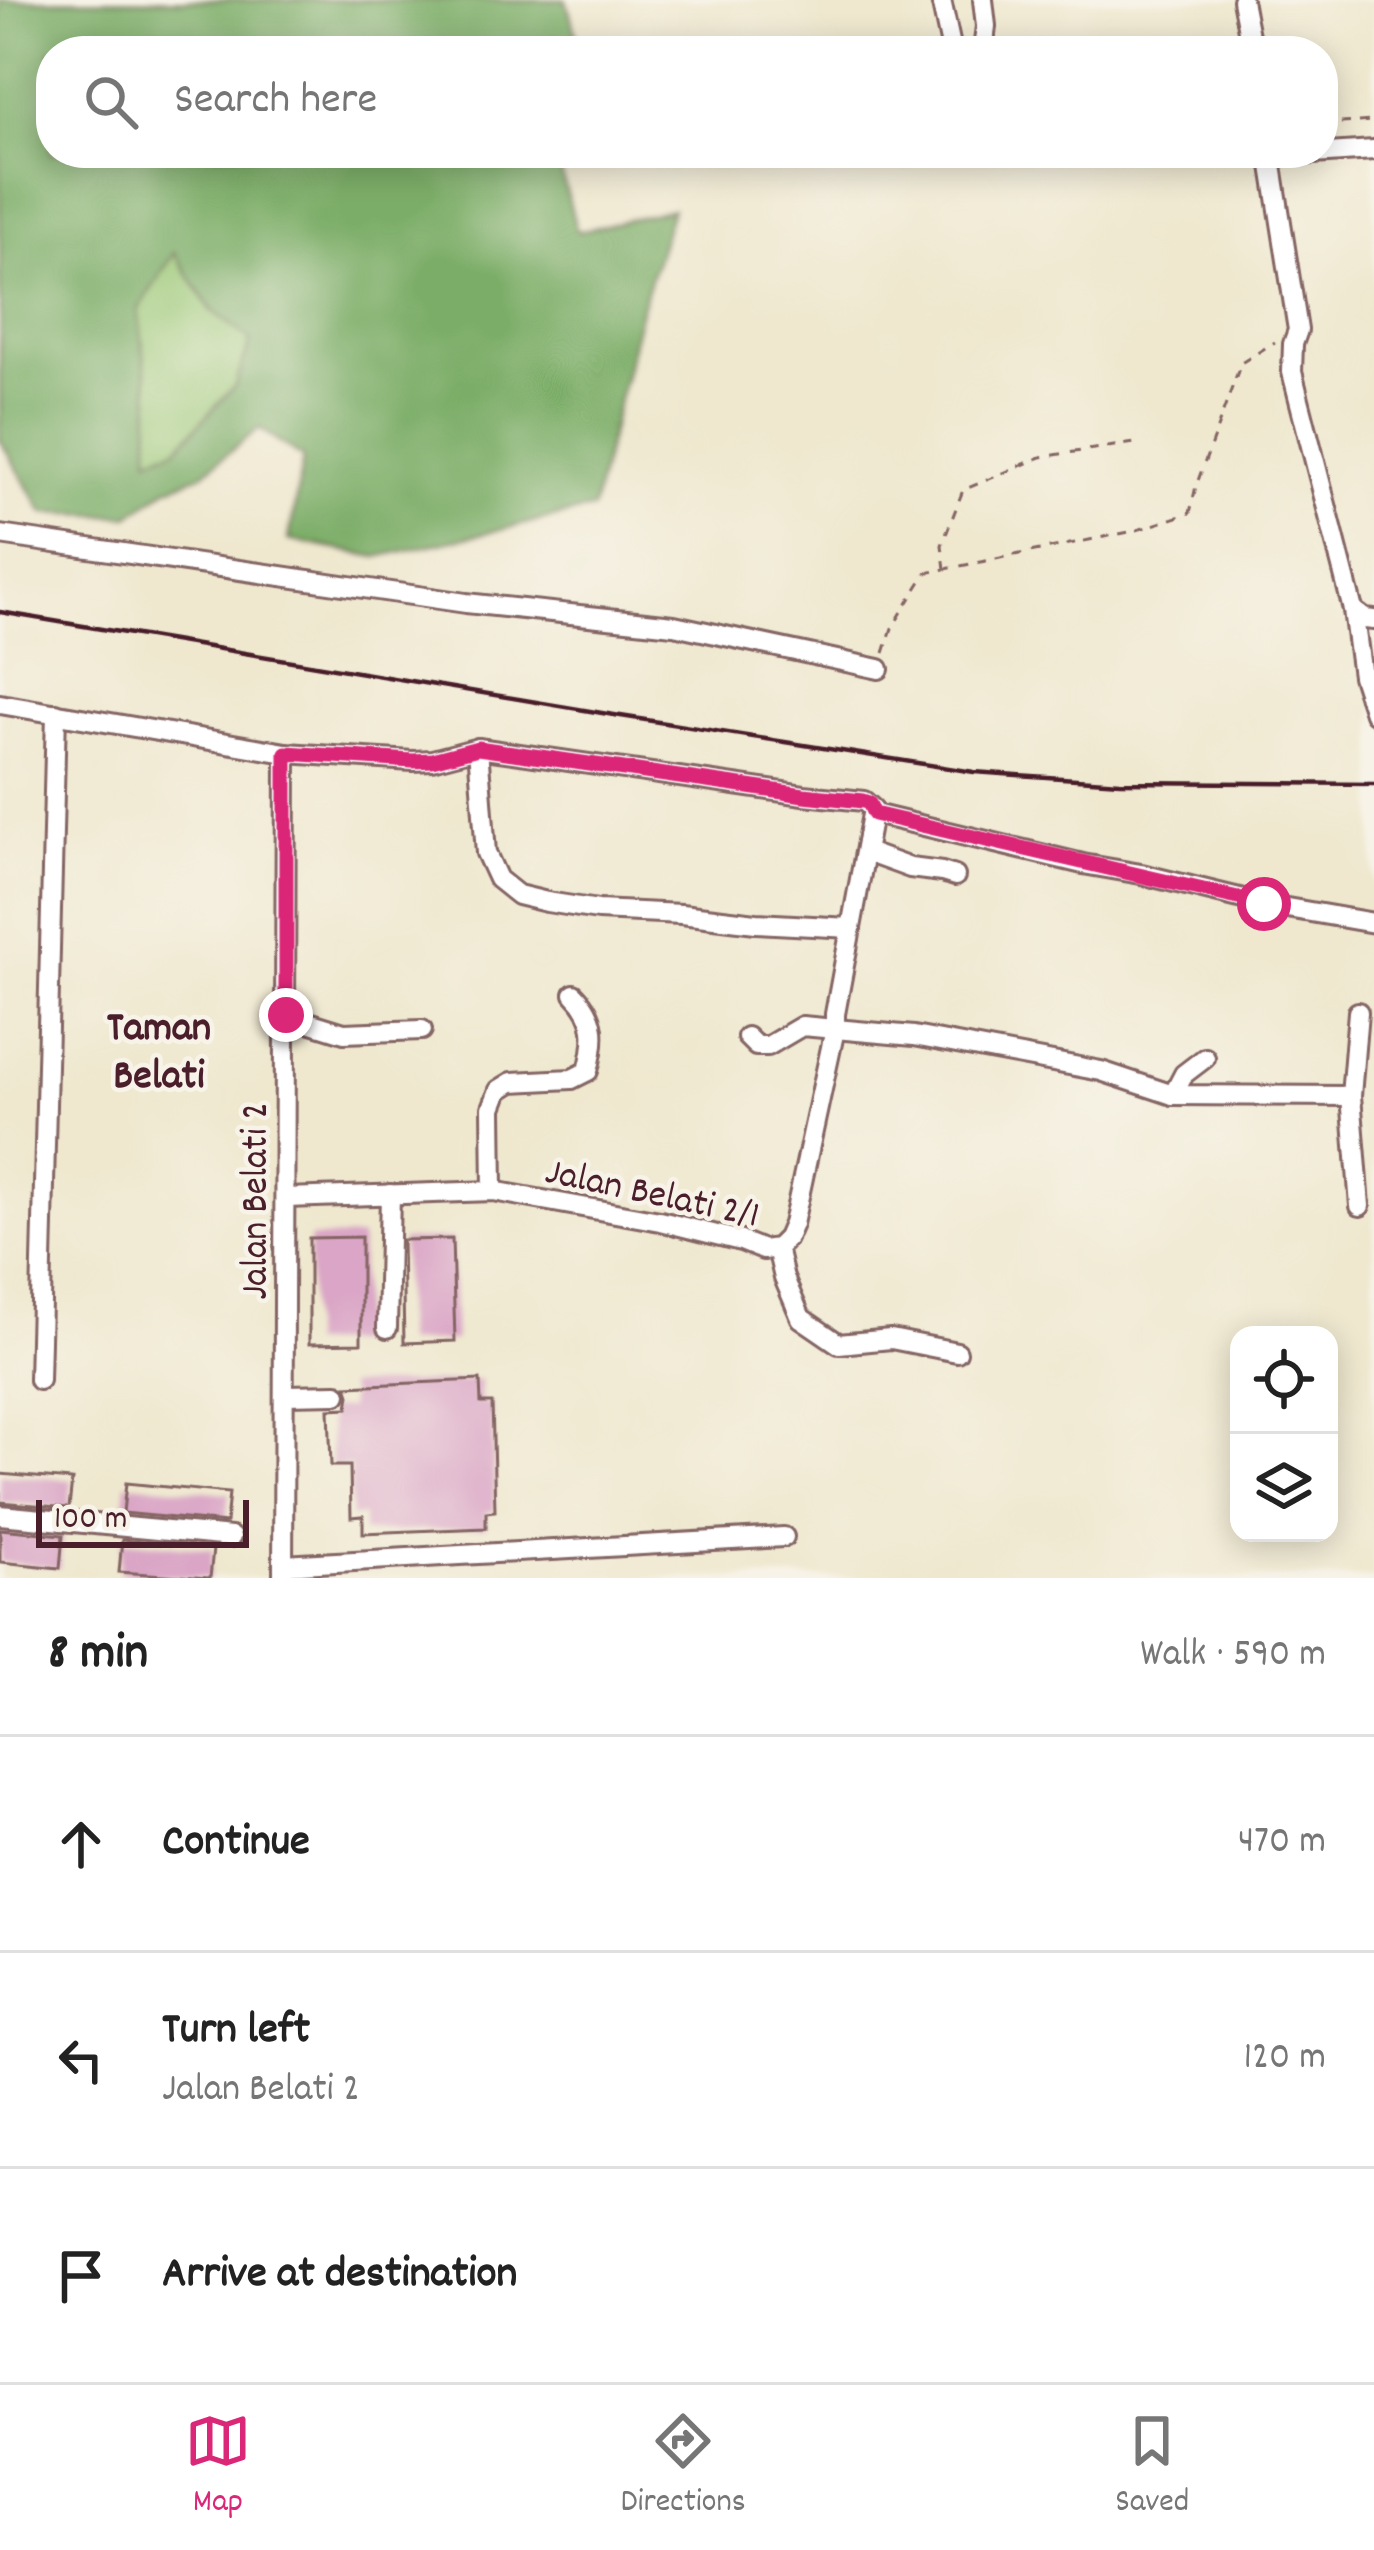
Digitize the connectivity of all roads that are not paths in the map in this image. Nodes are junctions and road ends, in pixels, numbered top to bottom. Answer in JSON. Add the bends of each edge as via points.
{"nodes":[{"id":1,"x":941,"y":0,"type":"edge"},
{"id":2,"x":982,"y":0,"type":"edge"},
{"id":3,"x":1242,"y":0,"type":"edge"},
{"id":4,"x":949,"y":36,"type":"edge"},
{"id":5,"x":985,"y":36,"type":"edge"},
{"id":6,"x":1249,"y":36,"type":"edge"},
{"id":7,"x":1374,"y":150,"type":"edge"},
{"id":8,"x":1338,"y":152,"type":"edge"},
{"id":9,"x":1273,"y":168,"type":"edge"},
{"id":10,"x":0,"y":535,"type":"edge"},
{"id":11,"x":1353,"y":610,"type":"junction"},
{"id":12,"x":1374,"y":620,"type":"edge"},
{"id":13,"x":879,"y":669,"type":"road end"},
{"id":14,"x":0,"y":704,"type":"edge"},
{"id":15,"x":56,"y":713,"type":"junction"},
{"id":16,"x":1374,"y":713,"type":"edge"},
{"id":17,"x":478,"y":748,"type":"junction"},
{"id":18,"x":286,"y":753,"type":"junction"},
{"id":19,"x":874,"y":814,"type":"junction"},
{"id":20,"x":866,"y":853,"type":"junction"},
{"id":21,"x":955,"y":876,"type":"dead end"},
{"id":22,"x":1374,"y":923,"type":"edge"},
{"id":23,"x":851,"y":928,"type":"junction"},
{"id":24,"x":574,"y":994,"type":"dead end"},
{"id":25,"x":1358,"y":1012,"type":"dead end"},
{"id":26,"x":286,"y":1015,"type":"junction"},
{"id":27,"x":835,"y":1029,"type":"junction"},
{"id":28,"x":422,"y":1030,"type":"dead end"},
{"id":29,"x":747,"y":1037,"type":"dead end"},
{"id":30,"x":1205,"y":1058,"type":"dead end"},
{"id":31,"x":1173,"y":1095,"type":"junction"},
{"id":32,"x":1351,"y":1096,"type":"junction"},
{"id":33,"x":493,"y":1191,"type":"junction"},
{"id":34,"x":390,"y":1194,"type":"junction"},
{"id":35,"x":286,"y":1198,"type":"junction"},
{"id":36,"x":1360,"y":1206,"type":"dead end"},
{"id":37,"x":777,"y":1248,"type":"junction"},
{"id":38,"x":387,"y":1328,"type":"dead end"},
{"id":39,"x":957,"y":1352,"type":"dead end"},
{"id":40,"x":39,"y":1380,"type":"dead end"},
{"id":41,"x":337,"y":1394,"type":"dead end"},
{"id":42,"x":285,"y":1395,"type":"junction"},
{"id":43,"x":0,"y":1515,"type":"edge"},
{"id":44,"x":231,"y":1537,"type":"dead end"},
{"id":45,"x":784,"y":1537,"type":"dead end"},
{"id":46,"x":283,"y":1571,"type":"edge"}],
"edges":[{"from":1,"to":4,"type":"street"},
{"from":2,"to":5,"type":"street"},
{"from":3,"to":6,"type":"street"},
{"from":7,"to":8,"type":"street"},
{"from":9,"to":11,"type":"street","via":[[1298,330],[1292,371]]},
{"from":10,"to":13,"type":"street","via":[[674,625]]},
{"from":11,"to":12,"type":"street"},
{"from":11,"to":16,"type":"street"},
{"from":14,"to":15,"type":"street"},
{"from":15,"to":18,"type":"street"},
{"from":15,"to":40,"type":"street"},
{"from":17,"to":18,"type":"street","via":[[413,761]]},
{"from":17,"to":19,"type":"street","via":[[863,801]]},
{"from":17,"to":23,"type":"street","via":[[486,853],[498,879],[518,895],[598,910]]},
{"from":18,"to":26,"type":"street","name":"Jalan Belati 2"},
{"from":19,"to":20,"type":"street","name":"Jalan Belati 2/1"},
{"from":19,"to":22,"type":"street"},
{"from":20,"to":21,"type":"street"},
{"from":20,"to":23,"type":"street","name":"Jalan Belati 2/1"},
{"from":23,"to":27,"type":"street","name":"Jalan Belati 2/1"},
{"from":24,"to":33,"type":"street","via":[[592,1025],[588,1071],[499,1090]]},
{"from":25,"to":32,"type":"street"},
{"from":26,"to":28,"type":"street","via":[[344,1033]]},
{"from":26,"to":35,"type":"street","name":"Jalan Belati 2"},
{"from":27,"to":29,"type":"street","via":[[802,1026],[768,1046]]},
{"from":27,"to":31,"type":"street","via":[[1101,1071]]},
{"from":27,"to":37,"type":"street","name":"Jalan Belati 2/1","via":[[793,1224]]},
{"from":30,"to":31,"type":"street"},
{"from":31,"to":32,"type":"street"},
{"from":32,"to":36,"type":"street"},
{"from":33,"to":34,"type":"street","name":"Jalan Belati 2/1"},
{"from":33,"to":37,"type":"street","name":"Jalan Belati 2/1"},
{"from":34,"to":35,"type":"street","name":"Jalan Belati 2/1"},
{"from":34,"to":38,"type":"street"},
{"from":35,"to":42,"type":"street","name":"Jalan Belati 2"},
{"from":37,"to":39,"type":"street","via":[[801,1318],[839,1344],[891,1339]]},
{"from":41,"to":42,"type":"street"},
{"from":42,"to":46,"type":"street","name":"Jalan Belati 2"},
{"from":43,"to":44,"type":"street"},
{"from":45,"to":46,"type":"street"}]}
